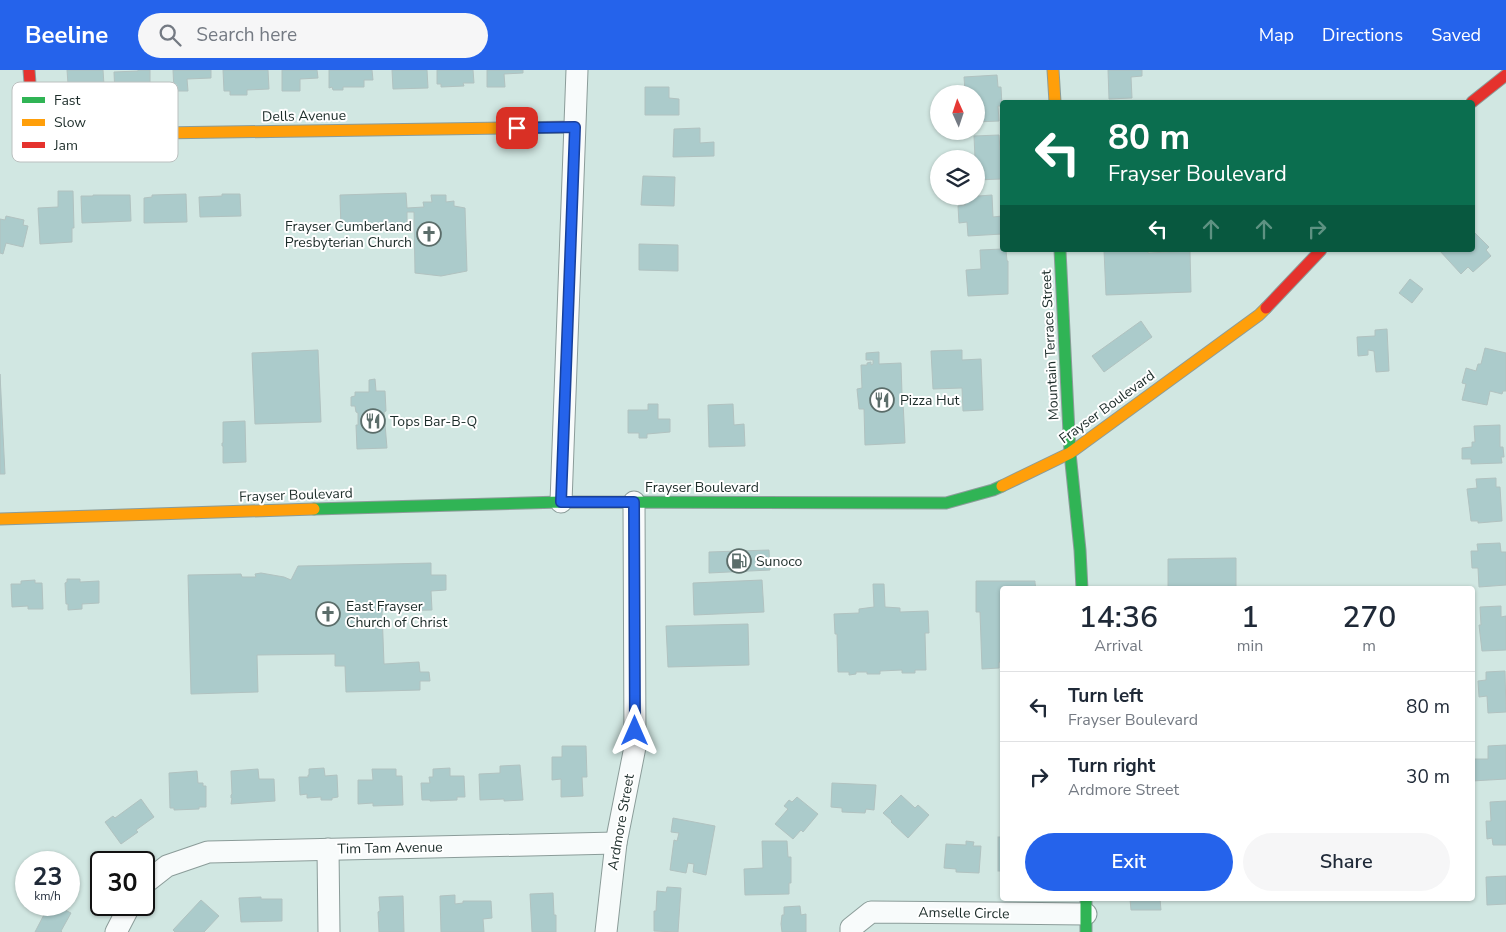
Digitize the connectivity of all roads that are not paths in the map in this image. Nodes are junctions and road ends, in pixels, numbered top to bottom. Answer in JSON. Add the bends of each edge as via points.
{"nodes":[{"id":1,"x":577,"y":70,"type":"edge"},
{"id":2,"x":1053,"y":70,"type":"edge"},
{"id":3,"x":1506,"y":75,"type":"edge"},
{"id":4,"x":1054,"y":100,"type":"edge"},
{"id":5,"x":1475,"y":100,"type":"edge"},
{"id":6,"x":575,"y":127,"type":"junction"},
{"id":7,"x":178,"y":133,"type":"edge"},
{"id":8,"x":1060,"y":252,"type":"edge"},
{"id":9,"x":1319,"y":252,"type":"edge"},
{"id":10,"x":1070,"y":453,"type":"junction"},
{"id":11,"x":561,"y":502,"type":"junction"},
{"id":12,"x":634,"y":502,"type":"junction"},
{"id":13,"x":0,"y":519,"type":"edge"},
{"id":14,"x":1082,"y":586,"type":"edge"},
{"id":15,"x":616,"y":843,"type":"junction"},
{"id":16,"x":328,"y":849,"type":"junction"},
{"id":17,"x":155,"y":875,"type":"edge"},
{"id":18,"x":1086,"y":915,"type":"edge"},
{"id":19,"x":124,"y":916,"type":"edge"},
{"id":20,"x":116,"y":932,"type":"edge"},
{"id":21,"x":330,"y":932,"type":"edge"},
{"id":22,"x":606,"y":932,"type":"edge"},
{"id":23,"x":851,"y":932,"type":"edge"}],
"edges":[{"from":1,"to":6,"type":"street"},
{"from":2,"to":4,"type":"main road"},
{"from":3,"to":5,"type":"main road"},
{"from":6,"to":7,"type":"main road","name":"Dells Avenue"},
{"from":6,"to":11,"type":"street"},
{"from":8,"to":10,"type":"main road","name":"Mountain Terrace Street"},
{"from":9,"to":10,"type":"main road","name":"Frayser Boulevard","via":[[1259,314]]},
{"from":10,"to":12,"type":"main road","name":"Frayser Boulevard","via":[[993,490],[946,503]]},
{"from":10,"to":14,"type":"main road","name":"Mountain Terrace Street"},
{"from":11,"to":12,"type":"main road","name":"Frayser Boulevard"},
{"from":11,"to":13,"type":"main road","name":"Frayser Boulevard"},
{"from":12,"to":15,"type":"street","name":"Ardmore Street","via":[[635,747]]},
{"from":15,"to":16,"type":"street","name":"Tim Tam Avenue"},
{"from":15,"to":22,"type":"street","name":"Ardmore Street"},
{"from":16,"to":17,"type":"street","name":"Tim Tam Avenue","via":[[208,852],[167,866]]},
{"from":16,"to":21,"type":"street"},
{"from":18,"to":23,"type":"street","name":"Amselle Circle","via":[[871,912],[851,928]]},
{"from":19,"to":20,"type":"street"}]}
